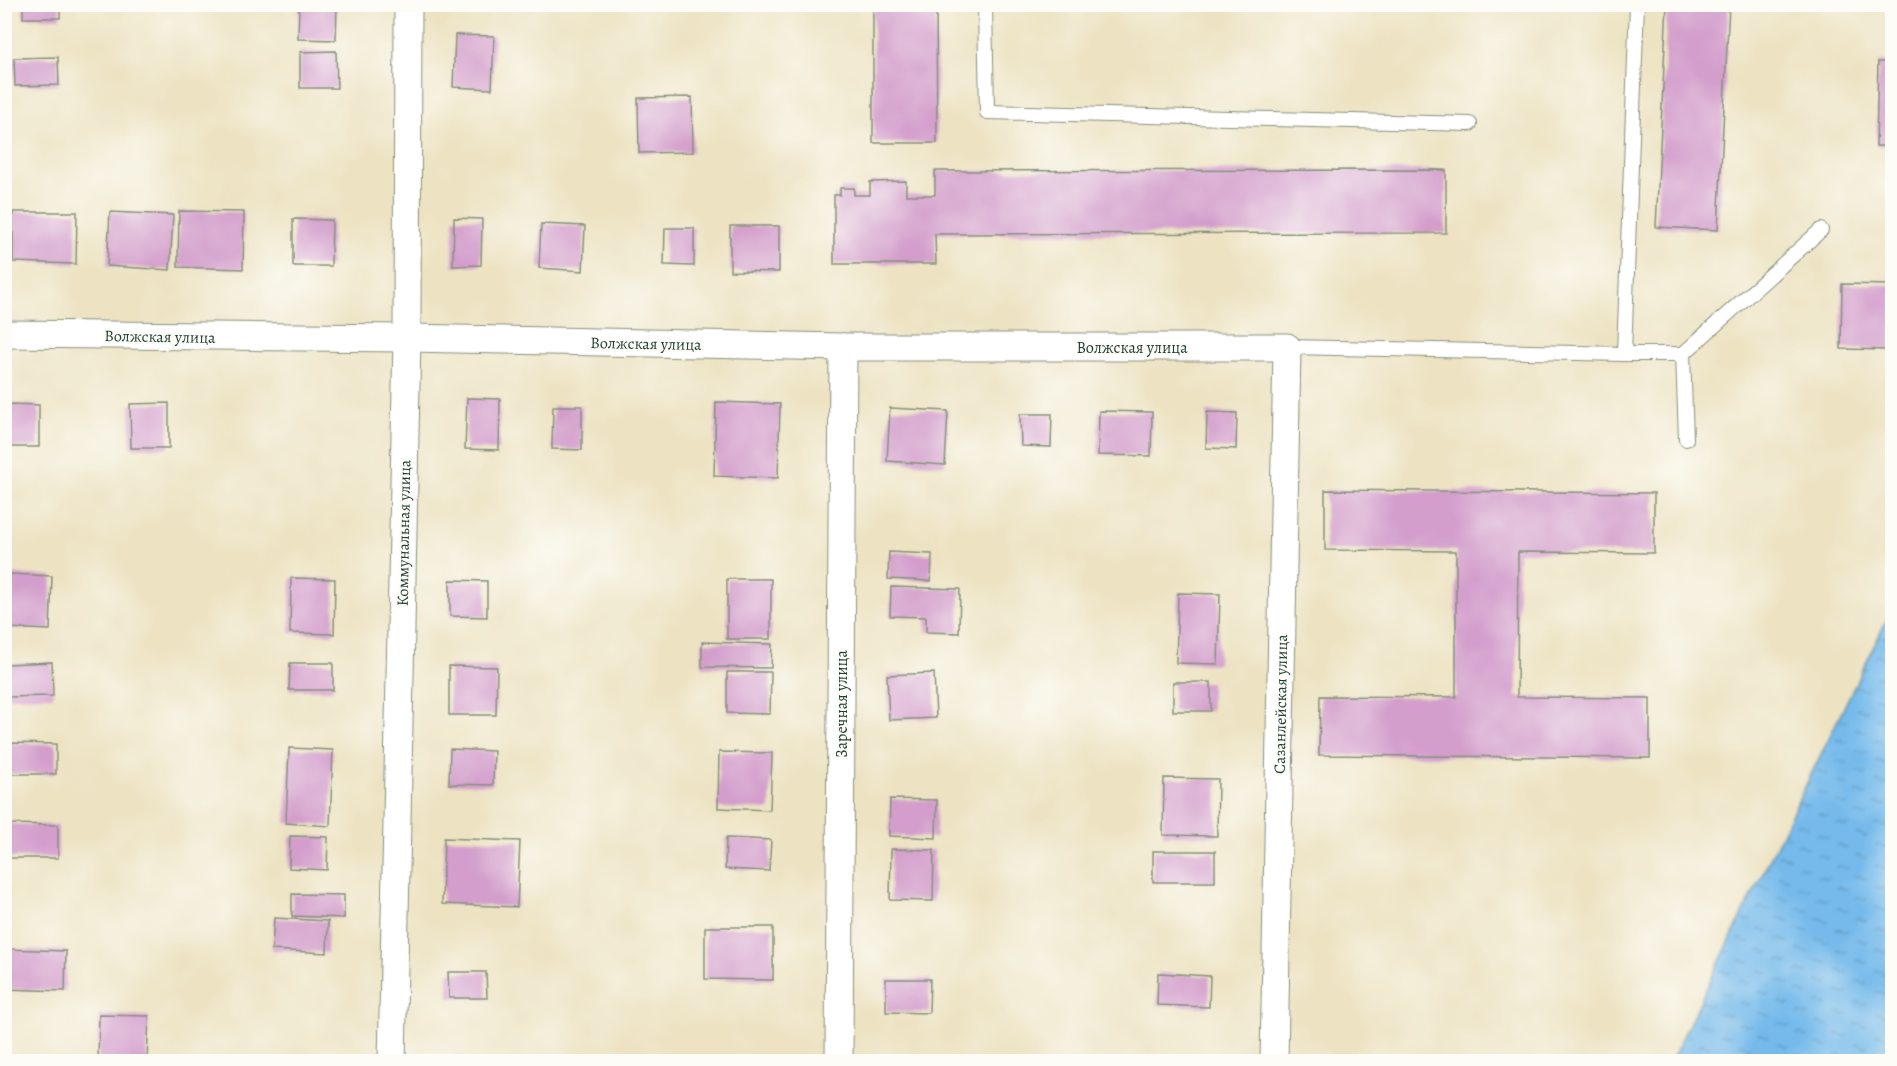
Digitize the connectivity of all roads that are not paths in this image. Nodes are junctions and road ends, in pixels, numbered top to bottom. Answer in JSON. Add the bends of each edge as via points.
{"nodes":[{"id":1,"x":408,"y":4,"type":"edge"},
{"id":2,"x":985,"y":4,"type":"edge"},
{"id":3,"x":1637,"y":4,"type":"edge"},
{"id":4,"x":1470,"y":124,"type":"dead end"},
{"id":5,"x":1821,"y":230,"type":"dead end"},
{"id":6,"x":4,"y":334,"type":"edge"},
{"id":7,"x":407,"y":338,"type":"junction"},
{"id":8,"x":843,"y":346,"type":"junction"},
{"id":9,"x":1287,"y":347,"type":"junction"},
{"id":10,"x":1624,"y":354,"type":"junction"},
{"id":11,"x":1683,"y":354,"type":"junction"},
{"id":12,"x":1686,"y":440,"type":"dead end"},
{"id":13,"x":392,"y":1062,"type":"edge"},
{"id":14,"x":839,"y":1062,"type":"edge"},
{"id":15,"x":1274,"y":1062,"type":"edge"}],
"edges":[{"from":1,"to":7,"type":"street","name":"Коммунальная улица"},
{"from":2,"to":4,"type":"lane","via":[[987,112]]},
{"from":3,"to":10,"type":"lane"},
{"from":5,"to":11,"type":"lane"},
{"from":6,"to":7,"type":"street","name":"Волжская улица"},
{"from":7,"to":8,"type":"street","name":"Волжская улица"},
{"from":7,"to":13,"type":"street","name":"Коммунальная улица"},
{"from":8,"to":9,"type":"street","name":"Волжская улица"},
{"from":8,"to":14,"type":"street","name":"Заречная улица"},
{"from":9,"to":10,"type":"lane"},
{"from":9,"to":15,"type":"street","name":"Сазанлейская улица"},
{"from":10,"to":11,"type":"lane"},
{"from":11,"to":12,"type":"lane"}]}
